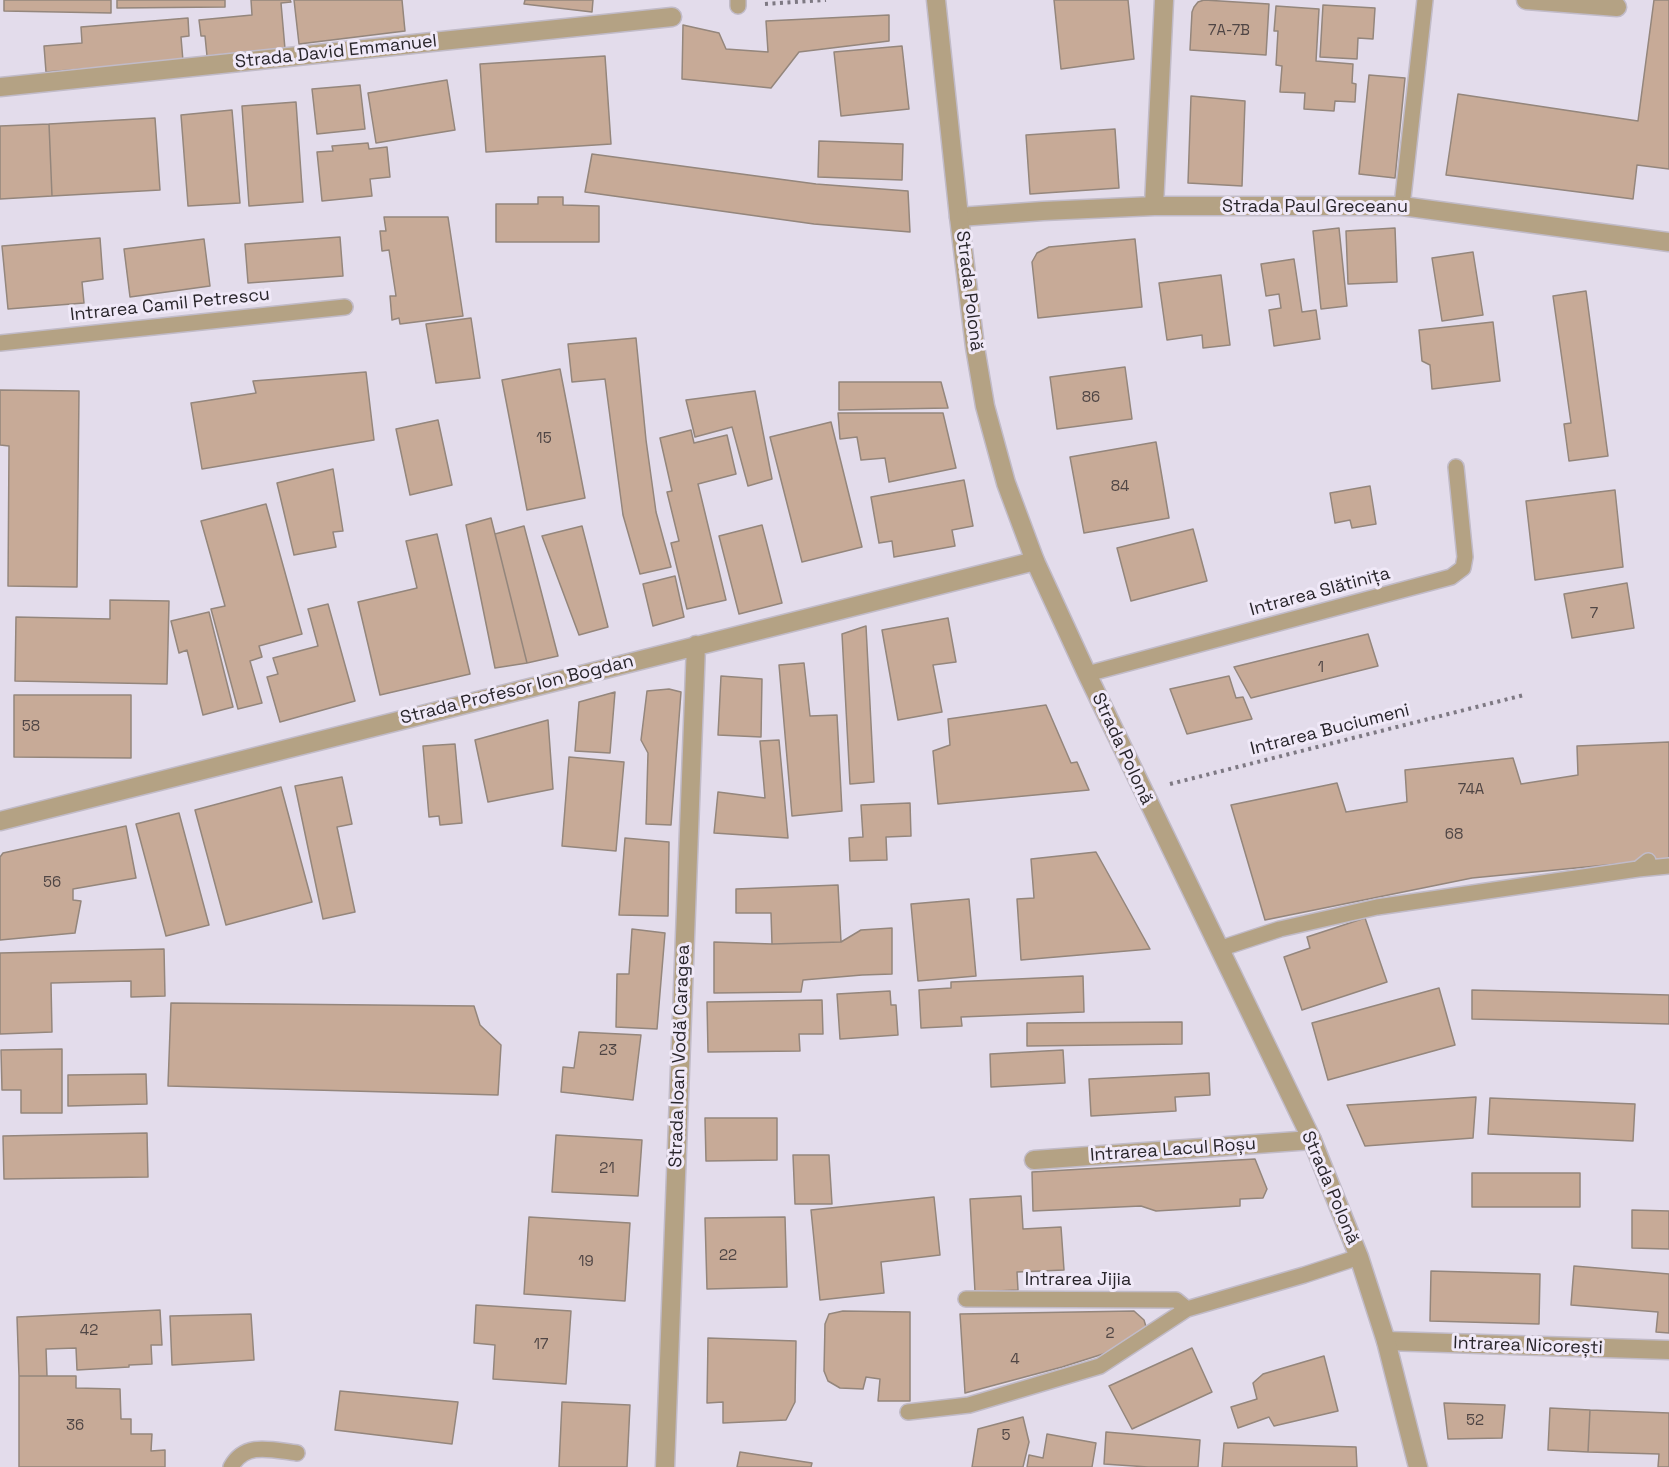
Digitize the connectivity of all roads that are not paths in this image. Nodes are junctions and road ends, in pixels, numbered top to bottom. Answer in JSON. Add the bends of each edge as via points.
{"nodes":[{"id":1,"x":936,"y":0,"type":"edge"},
{"id":2,"x":1164,"y":0,"type":"edge"},
{"id":3,"x":1425,"y":0,"type":"edge"},
{"id":4,"x":1526,"y":0,"type":"edge"},
{"id":5,"x":1617,"y":7,"type":"dead end"},
{"id":6,"x":672,"y":17,"type":"dead end"},
{"id":7,"x":0,"y":87,"type":"edge"},
{"id":8,"x":1154,"y":206,"type":"junction"},
{"id":9,"x":1402,"y":206,"type":"junction"},
{"id":10,"x":959,"y":217,"type":"junction"},
{"id":11,"x":1669,"y":242,"type":"edge"},
{"id":12,"x":345,"y":307,"type":"dead end"},
{"id":13,"x":0,"y":343,"type":"edge"},
{"id":14,"x":1456,"y":467,"type":"dead end"},
{"id":15,"x":1035,"y":561,"type":"junction"},
{"id":16,"x":696,"y":645,"type":"junction"},
{"id":17,"x":1087,"y":674,"type":"junction"},
{"id":18,"x":0,"y":821,"type":"edge"},
{"id":19,"x":1669,"y":866,"type":"edge"},
{"id":20,"x":1219,"y":949,"type":"junction"},
{"id":21,"x":1312,"y":1140,"type":"junction"},
{"id":22,"x":1034,"y":1160,"type":"dead end"},
{"id":23,"x":1359,"y":1257,"type":"junction"},
{"id":24,"x":966,"y":1299,"type":"dead end"},
{"id":25,"x":1187,"y":1309,"type":"junction"},
{"id":26,"x":1386,"y":1341,"type":"junction"},
{"id":27,"x":1669,"y":1350,"type":"edge"},
{"id":28,"x":908,"y":1412,"type":"dead end"},
{"id":29,"x":297,"y":1453,"type":"dead end"},
{"id":30,"x":231,"y":1467,"type":"edge"},
{"id":31,"x":665,"y":1467,"type":"edge"},
{"id":32,"x":1418,"y":1467,"type":"edge"}],
"edges":[{"from":1,"to":10,"type":"street","name":"Strada Polonă"},
{"from":2,"to":8,"type":"street"},
{"from":3,"to":9,"type":"lane"},
{"from":4,"to":5,"type":"street"},
{"from":6,"to":7,"type":"street","name":"Strada David Emmanuel"},
{"from":8,"to":9,"type":"street","name":"Strada Paul Greceanu"},
{"from":8,"to":10,"type":"street","name":"Strada Paul Greceanu"},
{"from":9,"to":11,"type":"street","name":"Strada Paul Greceanu"},
{"from":10,"to":15,"type":"street","name":"Strada Polonă","via":[[985,406],[1006,483]]},
{"from":12,"to":13,"type":"lane","name":"Intrarea Camil Petrescu"},
{"from":14,"to":17,"type":"lane","name":"Intrarea Slătinița","via":[[1466,557],[1463,568],[1451,577]]},
{"from":15,"to":16,"type":"street","name":"Strada Profesor Ion Bogdan"},
{"from":15,"to":17,"type":"street","name":"Strada Polonă"},
{"from":16,"to":18,"type":"street","name":"Strada Profesor Ion Bogdan"},
{"from":16,"to":31,"type":"street","name":"Strada Ioan Vodă Caragea"},
{"from":17,"to":20,"type":"street","name":"Strada Polonă"},
{"from":19,"to":20,"type":"lane","via":[[1643,865],[1377,907],[1280,929]]},
{"from":20,"to":21,"type":"street","name":"Strada Polonă"},
{"from":21,"to":22,"type":"street","name":"Intrarea Lacul Roșu"},
{"from":21,"to":23,"type":"street","name":"Strada Polonă"},
{"from":23,"to":25,"type":"lane"},
{"from":23,"to":26,"type":"street","name":"Strada Polonă"},
{"from":24,"to":25,"type":"lane","name":"Intrarea Jijia","via":[[1176,1300]]},
{"from":25,"to":28,"type":"lane","via":[[1100,1366],[969,1405]]},
{"from":26,"to":27,"type":"street","name":"Intrarea Nicorești"},
{"from":26,"to":32,"type":"street","name":"Strada Polonă"},
{"from":29,"to":30,"type":"lane","via":[[248,1450]]}]}
